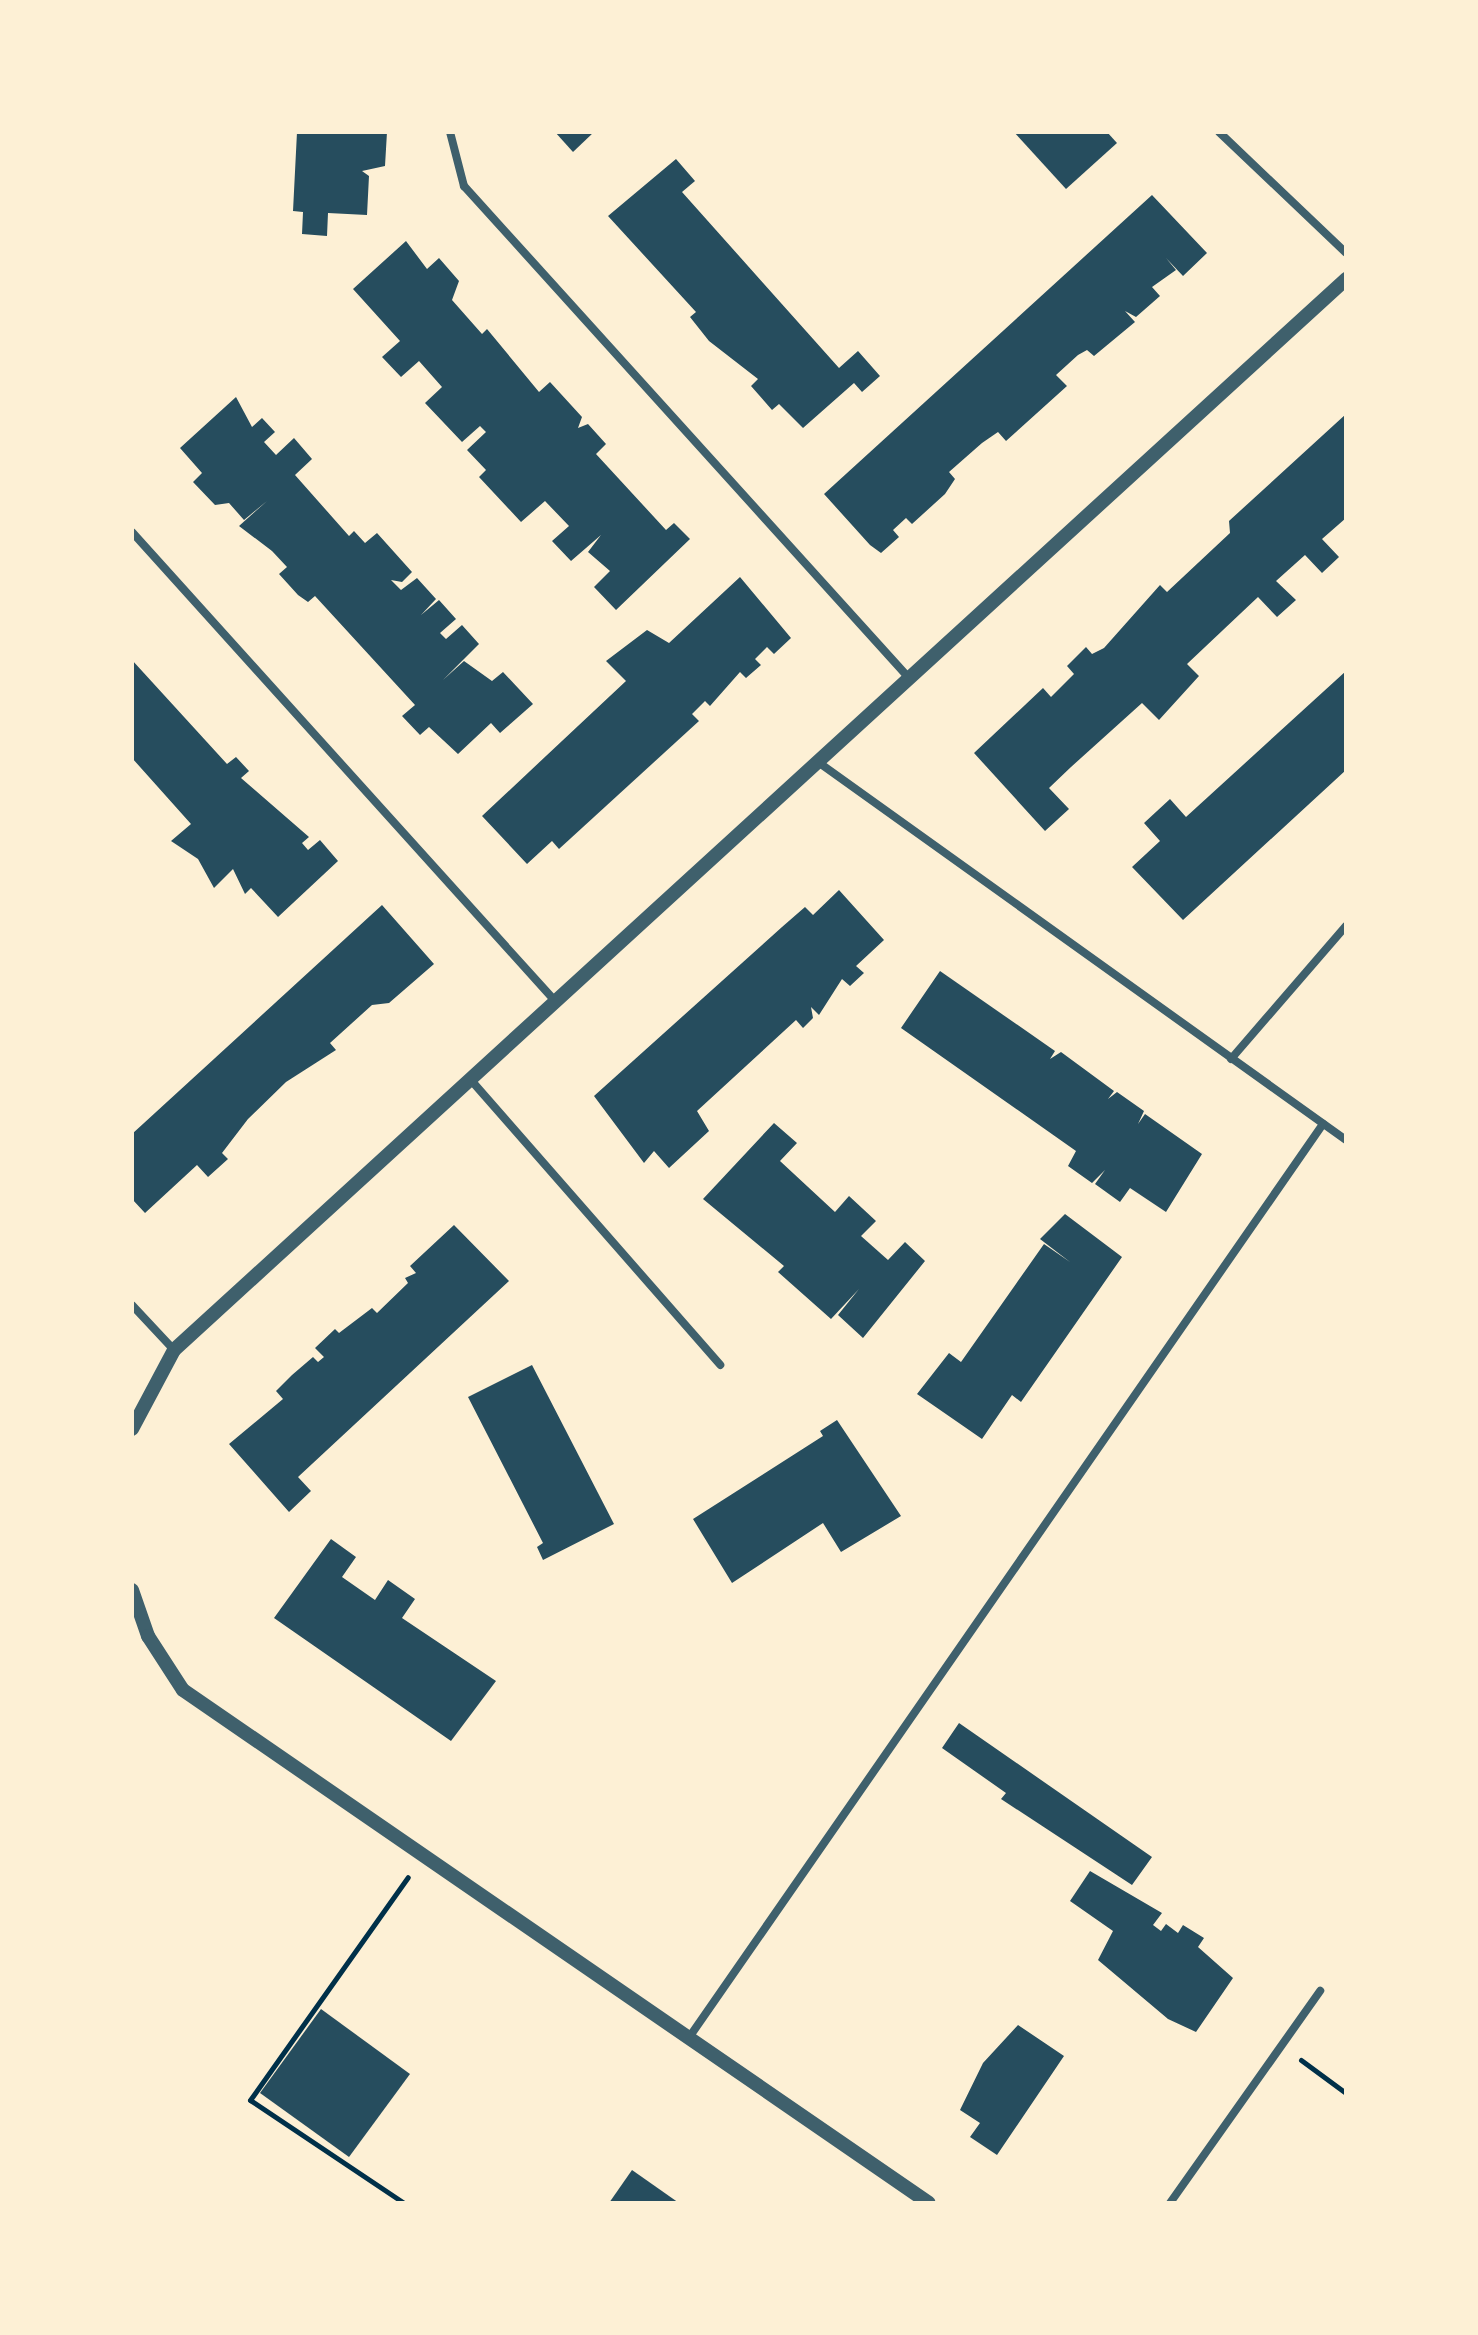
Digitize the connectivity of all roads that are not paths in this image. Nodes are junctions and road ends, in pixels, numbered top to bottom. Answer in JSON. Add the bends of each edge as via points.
{"nodes":[{"id":1,"x":450,"y":132,"type":"edge"},
{"id":2,"x":1219,"y":132,"type":"edge"},
{"id":3,"x":1346,"y":253,"type":"edge"},
{"id":4,"x":1346,"y":279,"type":"edge"},
{"id":5,"x":132,"y":532,"type":"edge"},
{"id":6,"x":909,"y":678,"type":"junction"},
{"id":7,"x":818,"y":762,"type":"junction"},
{"id":8,"x":1346,"y":926,"type":"edge"},
{"id":9,"x":555,"y":1001,"type":"junction"},
{"id":10,"x":1231,"y":1059,"type":"junction"},
{"id":11,"x":470,"y":1079,"type":"junction"},
{"id":12,"x":1323,"y":1124,"type":"junction"},
{"id":13,"x":1346,"y":1140,"type":"edge"},
{"id":14,"x":132,"y":1305,"type":"edge"},
{"id":15,"x":174,"y":1350,"type":"junction"},
{"id":16,"x":720,"y":1365,"type":"dead end"},
{"id":17,"x":132,"y":1429,"type":"edge"},
{"id":18,"x":132,"y":1590,"type":"edge"},
{"id":19,"x":1320,"y":1991,"type":"dead end"},
{"id":20,"x":688,"y":2039,"type":"junction"},
{"id":21,"x":929,"y":2203,"type":"edge"},
{"id":22,"x":1170,"y":2203,"type":"edge"}],
"edges":[{"from":1,"to":6,"type":"street","via":[[464,186]]},
{"from":2,"to":3,"type":"street"},
{"from":4,"to":6,"type":"street"},
{"from":5,"to":9,"type":"street"},
{"from":6,"to":7,"type":"street"},
{"from":7,"to":9,"type":"street"},
{"from":7,"to":10,"type":"street"},
{"from":8,"to":10,"type":"street"},
{"from":9,"to":11,"type":"street"},
{"from":10,"to":12,"type":"street"},
{"from":11,"to":15,"type":"street"},
{"from":11,"to":16,"type":"street"},
{"from":12,"to":13,"type":"street"},
{"from":12,"to":20,"type":"street"},
{"from":14,"to":15,"type":"street"},
{"from":15,"to":17,"type":"street"},
{"from":18,"to":20,"type":"street","via":[[148,1636],[183,1690]]},
{"from":19,"to":22,"type":"street"},
{"from":20,"to":21,"type":"street"}]}
